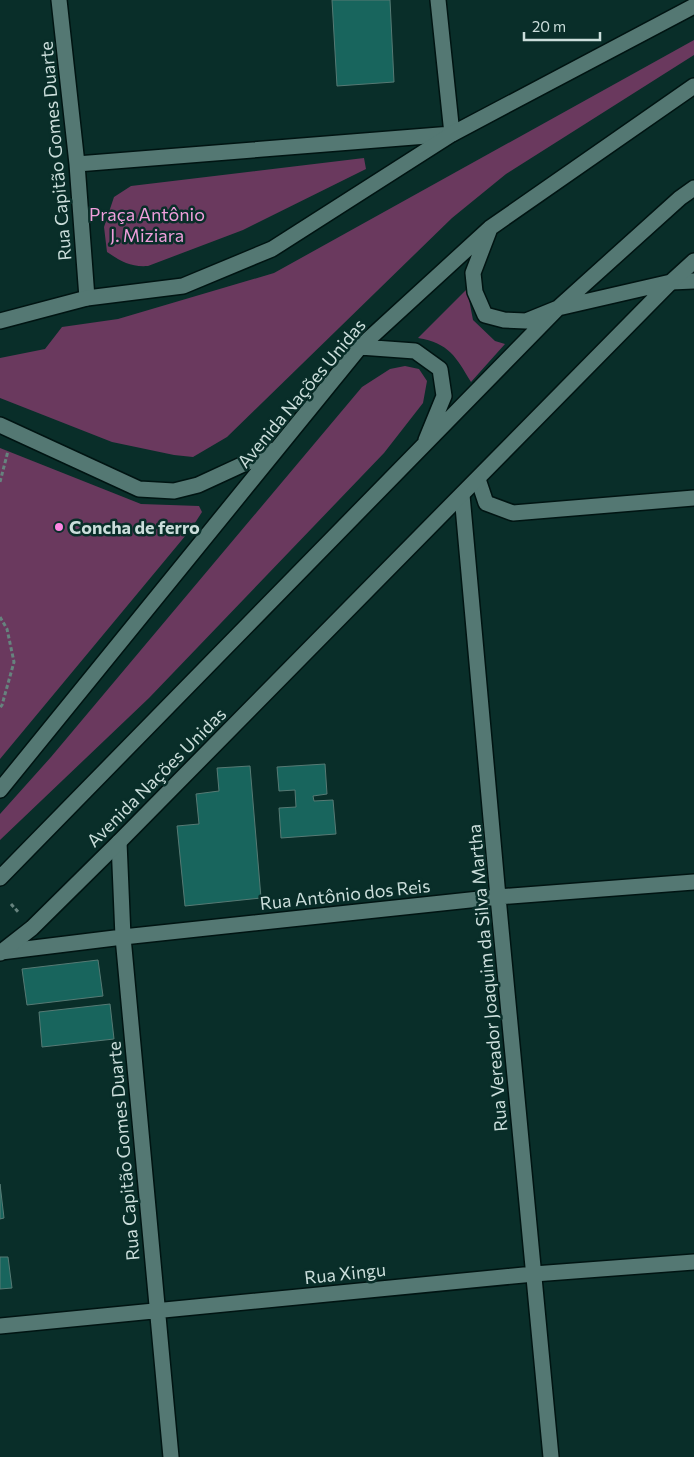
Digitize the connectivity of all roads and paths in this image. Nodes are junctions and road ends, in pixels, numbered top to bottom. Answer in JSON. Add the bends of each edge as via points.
{"nodes":[{"id":1,"x":59,"y":0,"type":"edge"},
{"id":2,"x":438,"y":0,"type":"edge"},
{"id":3,"x":694,"y":6,"type":"edge"},
{"id":4,"x":694,"y":86,"type":"edge"},
{"id":5,"x":452,"y":134,"type":"junction"},
{"id":6,"x":77,"y":164,"type":"junction"},
{"id":7,"x":694,"y":188,"type":"edge"},
{"id":8,"x":490,"y":228,"type":"junction"},
{"id":9,"x":694,"y":261,"type":"edge"},
{"id":10,"x":694,"y":281,"type":"edge"},
{"id":11,"x":670,"y":282,"type":"junction"},
{"id":12,"x":87,"y":298,"type":"junction"},
{"id":13,"x":558,"y":308,"type":"junction"},
{"id":14,"x":0,"y":321,"type":"edge"},
{"id":15,"x":360,"y":347,"type":"junction"},
{"id":16,"x":0,"y":425,"type":"edge"},
{"id":17,"x":424,"y":446,"type":"junction"},
{"id":18,"x":278,"y":448,"type":"junction"},
{"id":19,"x":8,"y":451,"type":"dead end"},
{"id":20,"x":478,"y":479,"type":"junction"},
{"id":21,"x":0,"y":482,"type":"edge"},
{"id":22,"x":462,"y":495,"type":"junction"},
{"id":23,"x":694,"y":498,"type":"edge"},
{"id":24,"x":0,"y":617,"type":"edge"},
{"id":25,"x":0,"y":708,"type":"edge"},
{"id":26,"x":0,"y":790,"type":"edge"},
{"id":27,"x":119,"y":842,"type":"junction"},
{"id":28,"x":0,"y":878,"type":"edge"},
{"id":29,"x":694,"y":882,"type":"edge"},
{"id":30,"x":498,"y":897,"type":"junction"},
{"id":31,"x":123,"y":938,"type":"junction"},
{"id":32,"x":1,"y":953,"type":"edge"},
{"id":33,"x":694,"y":1262,"type":"edge"},
{"id":34,"x":534,"y":1274,"type":"junction"},
{"id":35,"x":157,"y":1311,"type":"junction"},
{"id":36,"x":0,"y":1326,"type":"edge"},
{"id":37,"x":171,"y":1457,"type":"edge"},
{"id":38,"x":551,"y":1457,"type":"edge"}],
"edges":[{"from":1,"to":6,"type":"street","name":"Rua Capitão Gomes Duarte"},
{"from":2,"to":5,"type":"street"},
{"from":3,"to":5,"type":"street"},
{"from":4,"to":8,"type":"street","name":"Avenida Nações Unidas"},
{"from":5,"to":6,"type":"street"},
{"from":5,"to":12,"type":"street","via":[[272,249],[183,286]]},
{"from":6,"to":12,"type":"street","name":"Rua Capitão Gomes Duarte"},
{"from":7,"to":13,"type":"street"},
{"from":8,"to":13,"type":"street","via":[[473,273],[475,292],[485,316],[526,321]]},
{"from":8,"to":15,"type":"street","name":"Avenida Nações Unidas"},
{"from":9,"to":11,"type":"street","name":"Avenida Nações Unidas"},
{"from":10,"to":11,"type":"street"},
{"from":11,"to":13,"type":"street"},
{"from":11,"to":20,"type":"street","name":"Avenida Nações Unidas"},
{"from":12,"to":14,"type":"street"},
{"from":13,"to":17,"type":"street"},
{"from":15,"to":17,"type":"street","via":[[415,351],[440,369],[444,396]]},
{"from":15,"to":18,"type":"street","name":"Avenida Nações Unidas"},
{"from":16,"to":18,"type":"street","via":[[139,489],[174,491],[198,485]]},
{"from":17,"to":28,"type":"street"},
{"from":18,"to":26,"type":"street","name":"Avenida Nações Unidas"},
{"from":19,"to":21,"type":"path"},
{"from":20,"to":22,"type":"street","name":"Avenida Nações Unidas"},
{"from":20,"to":23,"type":"street","via":[[486,503],[513,513]]},
{"from":22,"to":27,"type":"street","name":"Avenida Nações Unidas"},
{"from":22,"to":30,"type":"street","name":"Rua Vereador Joaquim da Silva Martha"},
{"from":24,"to":25,"type":"path","via":[[7,629],[14,662]]},
{"from":27,"to":31,"type":"street","name":"Rua Capitão Gomes Duarte"},
{"from":27,"to":32,"type":"street","name":"Avenida Nações Unidas","via":[[32,928]]},
{"from":29,"to":30,"type":"street","name":"Rua Antônio dos Reis"},
{"from":30,"to":31,"type":"street","name":"Rua Antônio dos Reis"},
{"from":30,"to":34,"type":"street","name":"Rua Vereador Joaquim da Silva Martha"},
{"from":31,"to":32,"type":"street","name":"Rua Antônio dos Reis"},
{"from":31,"to":35,"type":"street","name":"Rua Capitão Gomes Duarte"},
{"from":33,"to":34,"type":"street","name":"Rua Xingu"},
{"from":34,"to":35,"type":"street","name":"Rua Xingu"},
{"from":34,"to":38,"type":"street","name":"Rua Vereador Joaquim da Silva Martha"},
{"from":35,"to":36,"type":"street","name":"Rua Xingu"},
{"from":35,"to":37,"type":"street","name":"Rua Capitão Gomes Duarte"}]}
